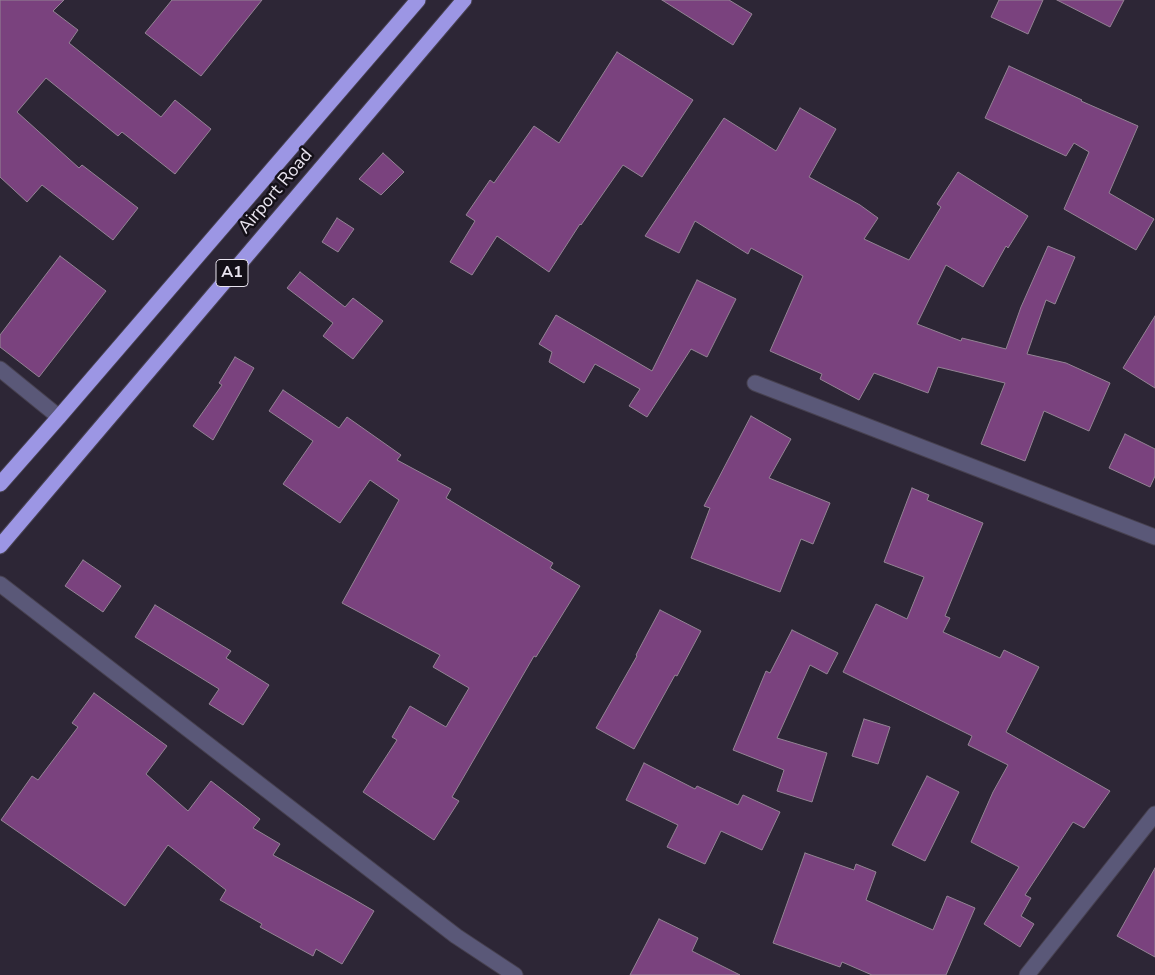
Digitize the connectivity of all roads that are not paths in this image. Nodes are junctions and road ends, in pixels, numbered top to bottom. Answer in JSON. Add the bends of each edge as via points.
{"nodes":[{"id":1,"x":418,"y":0,"type":"edge"},
{"id":2,"x":464,"y":0,"type":"edge"},
{"id":3,"x":0,"y":370,"type":"edge"},
{"id":4,"x":755,"y":383,"type":"dead end"},
{"id":5,"x":59,"y":417,"type":"junction"},
{"id":6,"x":0,"y":484,"type":"edge"},
{"id":7,"x":1155,"y":537,"type":"edge"},
{"id":8,"x":0,"y":546,"type":"edge"},
{"id":9,"x":0,"y":584,"type":"edge"},
{"id":10,"x":1155,"y":814,"type":"edge"},
{"id":11,"x":515,"y":975,"type":"edge"},
{"id":12,"x":1027,"y":975,"type":"edge"}],
"edges":[{"from":1,"to":5,"type":"highway","name":"Airport Road","number":"A1"},
{"from":2,"to":8,"type":"highway","name":"Airport Road","number":"A1"},
{"from":3,"to":5,"type":"street"},
{"from":4,"to":7,"type":"street"},
{"from":5,"to":6,"type":"highway","name":"Airport Road","number":"A1"},
{"from":9,"to":11,"type":"street","via":[[456,936]]},
{"from":10,"to":12,"type":"street"}]}
